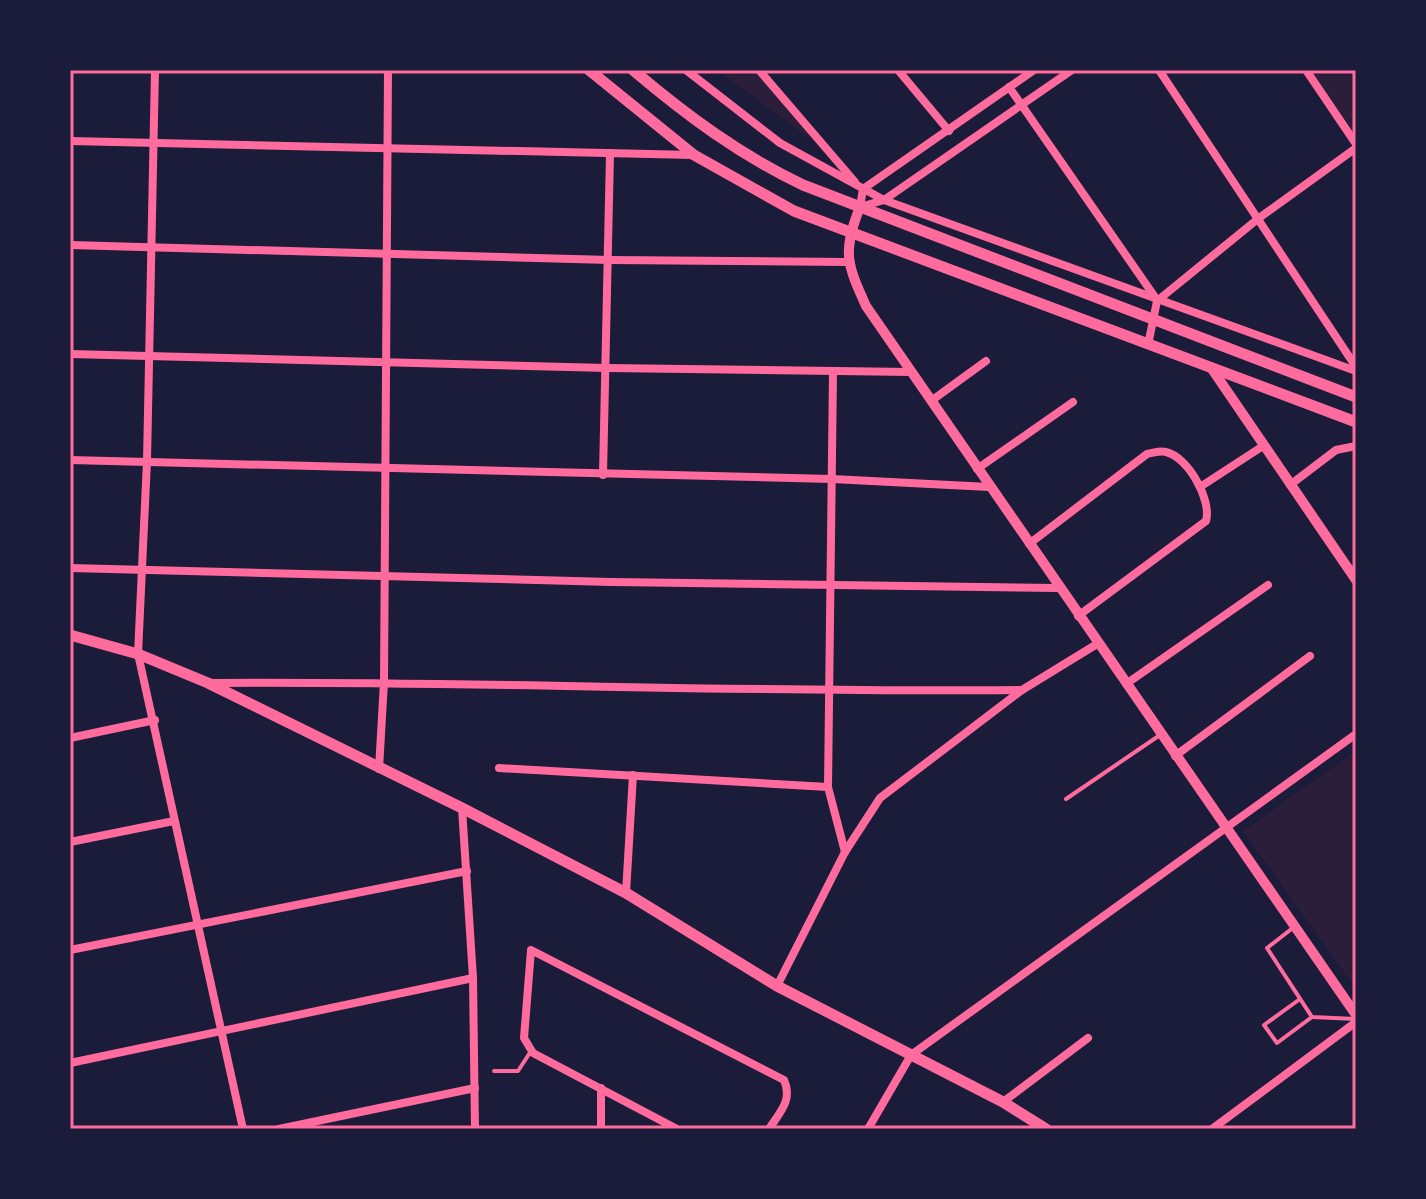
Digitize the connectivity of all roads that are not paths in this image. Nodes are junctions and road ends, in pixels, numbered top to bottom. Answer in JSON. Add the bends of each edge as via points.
{"nodes":[{"id":1,"x":155,"y":70,"type":"edge"},
{"id":2,"x":388,"y":70,"type":"edge"},
{"id":3,"x":589,"y":70,"type":"edge"},
{"id":4,"x":633,"y":70,"type":"edge"},
{"id":5,"x":686,"y":70,"type":"edge"},
{"id":6,"x":759,"y":70,"type":"edge"},
{"id":7,"x":898,"y":70,"type":"edge"},
{"id":8,"x":1034,"y":70,"type":"edge"},
{"id":9,"x":1072,"y":70,"type":"edge"},
{"id":10,"x":1159,"y":70,"type":"edge"},
{"id":11,"x":1306,"y":70,"type":"edge"},
{"id":12,"x":1009,"y":87,"type":"junction"},
{"id":13,"x":1020,"y":107,"type":"junction"},
{"id":14,"x":949,"y":131,"type":"junction"},
{"id":15,"x":154,"y":140,"type":"junction"},
{"id":16,"x":70,"y":141,"type":"edge"},
{"id":17,"x":1356,"y":146,"type":"edge"},
{"id":18,"x":387,"y":147,"type":"junction"},
{"id":19,"x":610,"y":153,"type":"junction"},
{"id":20,"x":694,"y":155,"type":"junction"},
{"id":21,"x":861,"y":188,"type":"junction"},
{"id":22,"x":884,"y":200,"type":"junction"},
{"id":23,"x":860,"y":207,"type":"junction"},
{"id":24,"x":1259,"y":218,"type":"junction"},
{"id":25,"x":849,"y":234,"type":"junction"},
{"id":26,"x":70,"y":245,"type":"edge"},
{"id":27,"x":152,"y":247,"type":"junction"},
{"id":28,"x":387,"y":254,"type":"junction"},
{"id":29,"x":610,"y":260,"type":"junction"},
{"id":30,"x":846,"y":262,"type":"junction"},
{"id":31,"x":1157,"y":301,"type":"junction"},
{"id":32,"x":1155,"y":322,"type":"junction"},
{"id":33,"x":1148,"y":345,"type":"junction"},
{"id":34,"x":70,"y":354,"type":"edge"},
{"id":35,"x":149,"y":355,"type":"junction"},
{"id":36,"x":986,"y":361,"type":"dead end"},
{"id":37,"x":386,"y":363,"type":"junction"},
{"id":38,"x":607,"y":368,"type":"junction"},
{"id":39,"x":1212,"y":369,"type":"junction"},
{"id":40,"x":1356,"y":369,"type":"edge"},
{"id":41,"x":833,"y":372,"type":"junction"},
{"id":42,"x":911,"y":372,"type":"junction"},
{"id":43,"x":1356,"y":397,"type":"edge"},
{"id":44,"x":931,"y":401,"type":"junction"},
{"id":45,"x":1073,"y":402,"type":"dead end"},
{"id":46,"x":1356,"y":422,"type":"edge"},
{"id":47,"x":1263,"y":446,"type":"junction"},
{"id":48,"x":1356,"y":446,"type":"edge"},
{"id":49,"x":70,"y":460,"type":"edge"},
{"id":50,"x":147,"y":461,"type":"junction"},
{"id":51,"x":385,"y":468,"type":"junction"},
{"id":52,"x":977,"y":469,"type":"junction"},
{"id":53,"x":603,"y":475,"type":"junction"},
{"id":54,"x":832,"y":479,"type":"junction"},
{"id":55,"x":1290,"y":485,"type":"junction"},
{"id":56,"x":989,"y":487,"type":"junction"},
{"id":57,"x":1200,"y":487,"type":"junction"},
{"id":58,"x":1029,"y":544,"type":"junction"},
{"id":59,"x":70,"y":568,"type":"edge"},
{"id":60,"x":143,"y":570,"type":"junction"},
{"id":61,"x":384,"y":577,"type":"junction"},
{"id":62,"x":1356,"y":580,"type":"edge"},
{"id":63,"x":1268,"y":585,"type":"dead end"},
{"id":64,"x":831,"y":586,"type":"junction"},
{"id":65,"x":1058,"y":588,"type":"junction"},
{"id":66,"x":1078,"y":616,"type":"junction"},
{"id":67,"x":70,"y":635,"type":"edge"},
{"id":68,"x":1097,"y":644,"type":"junction"},
{"id":69,"x":138,"y":654,"type":"junction"},
{"id":70,"x":1310,"y":656,"type":"dead end"},
{"id":71,"x":384,"y":682,"type":"junction"},
{"id":72,"x":208,"y":683,"type":"junction"},
{"id":73,"x":1126,"y":684,"type":"junction"},
{"id":74,"x":1022,"y":690,"type":"junction"},
{"id":75,"x":829,"y":693,"type":"junction"},
{"id":76,"x":155,"y":720,"type":"junction"},
{"id":77,"x":1356,"y":734,"type":"edge"},
{"id":78,"x":1160,"y":735,"type":"junction"},
{"id":79,"x":70,"y":738,"type":"edge"},
{"id":80,"x":1175,"y":756,"type":"junction"},
{"id":81,"x":499,"y":768,"type":"dead end"},
{"id":82,"x":379,"y":770,"type":"junction"},
{"id":83,"x":633,"y":775,"type":"junction"},
{"id":84,"x":828,"y":787,"type":"junction"},
{"id":85,"x":1066,"y":799,"type":"dead end"},
{"id":86,"x":462,"y":808,"type":"junction"},
{"id":87,"x":174,"y":821,"type":"junction"},
{"id":88,"x":1224,"y":828,"type":"junction"},
{"id":89,"x":70,"y":842,"type":"edge"},
{"id":90,"x":845,"y":852,"type":"junction"},
{"id":91,"x":467,"y":871,"type":"junction"},
{"id":92,"x":626,"y":893,"type":"junction"},
{"id":93,"x":198,"y":922,"type":"junction"},
{"id":94,"x":1296,"y":925,"type":"junction"},
{"id":95,"x":70,"y":950,"type":"edge"},
{"id":96,"x":473,"y":978,"type":"junction"},
{"id":97,"x":777,"y":986,"type":"junction"},
{"id":98,"x":1300,"y":999,"type":"junction"},
{"id":99,"x":1312,"y":1017,"type":"junction"},
{"id":100,"x":1356,"y":1019,"type":"edge"},
{"id":101,"x":220,"y":1028,"type":"junction"},
{"id":102,"x":1088,"y":1038,"type":"dead end"},
{"id":103,"x":529,"y":1049,"type":"junction"},
{"id":104,"x":911,"y":1055,"type":"junction"},
{"id":105,"x":70,"y":1063,"type":"edge"},
{"id":106,"x":494,"y":1071,"type":"dead end"},
{"id":107,"x":475,"y":1088,"type":"junction"},
{"id":108,"x":601,"y":1088,"type":"junction"},
{"id":109,"x":1003,"y":1102,"type":"junction"},
{"id":110,"x":243,"y":1129,"type":"edge"},
{"id":111,"x":279,"y":1129,"type":"edge"},
{"id":112,"x":475,"y":1129,"type":"edge"},
{"id":113,"x":601,"y":1129,"type":"edge"},
{"id":114,"x":677,"y":1129,"type":"edge"},
{"id":115,"x":769,"y":1129,"type":"edge"},
{"id":116,"x":868,"y":1129,"type":"edge"},
{"id":117,"x":1046,"y":1129,"type":"edge"},
{"id":118,"x":1212,"y":1129,"type":"edge"}],
"edges":[{"from":1,"to":15,"type":"street"},
{"from":2,"to":18,"type":"street"},
{"from":3,"to":20,"type":"main road"},
{"from":4,"to":23,"type":"main road","via":[[760,164]]},
{"from":5,"to":21,"type":"street","via":[[780,143]]},
{"from":6,"to":21,"type":"street"},
{"from":7,"to":14,"type":"street"},
{"from":8,"to":12,"type":"street"},
{"from":9,"to":13,"type":"street"},
{"from":10,"to":24,"type":"street"},
{"from":11,"to":17,"type":"street"},
{"from":12,"to":13,"type":"street"},
{"from":12,"to":14,"type":"street"},
{"from":13,"to":22,"type":"street"},
{"from":13,"to":31,"type":"street"},
{"from":14,"to":21,"type":"street"},
{"from":15,"to":16,"type":"street"},
{"from":15,"to":18,"type":"street"},
{"from":15,"to":27,"type":"street"},
{"from":17,"to":24,"type":"street"},
{"from":18,"to":19,"type":"street"},
{"from":18,"to":28,"type":"street"},
{"from":19,"to":20,"type":"street"},
{"from":19,"to":29,"type":"street"},
{"from":20,"to":25,"type":"main road","via":[[780,204]]},
{"from":21,"to":22,"type":"street"},
{"from":21,"to":23,"type":"street"},
{"from":22,"to":23,"type":"street"},
{"from":22,"to":31,"type":"street"},
{"from":23,"to":25,"type":"street"},
{"from":23,"to":32,"type":"main road"},
{"from":24,"to":31,"type":"street"},
{"from":24,"to":40,"type":"street"},
{"from":25,"to":30,"type":"street"},
{"from":25,"to":33,"type":"main road"},
{"from":26,"to":27,"type":"street"},
{"from":27,"to":28,"type":"street"},
{"from":27,"to":35,"type":"street"},
{"from":28,"to":29,"type":"street"},
{"from":28,"to":37,"type":"street"},
{"from":29,"to":30,"type":"street"},
{"from":29,"to":38,"type":"street"},
{"from":30,"to":42,"type":"street","via":[[866,306]]},
{"from":31,"to":32,"type":"street"},
{"from":31,"to":40,"type":"street"},
{"from":32,"to":33,"type":"street"},
{"from":32,"to":43,"type":"main road"},
{"from":33,"to":39,"type":"main road"},
{"from":34,"to":35,"type":"street"},
{"from":35,"to":37,"type":"street"},
{"from":35,"to":50,"type":"street"},
{"from":36,"to":44,"type":"street"},
{"from":37,"to":38,"type":"street"},
{"from":37,"to":51,"type":"street"},
{"from":38,"to":41,"type":"street"},
{"from":38,"to":53,"type":"street"},
{"from":39,"to":46,"type":"main road"},
{"from":39,"to":47,"type":"street"},
{"from":41,"to":42,"type":"street"},
{"from":41,"to":54,"type":"street"},
{"from":42,"to":44,"type":"street"},
{"from":44,"to":52,"type":"street"},
{"from":45,"to":52,"type":"street"},
{"from":47,"to":55,"type":"street"},
{"from":47,"to":57,"type":"street"},
{"from":48,"to":55,"type":"street","via":[[1336,450]]},
{"from":49,"to":50,"type":"street"},
{"from":50,"to":51,"type":"street"},
{"from":50,"to":60,"type":"street"},
{"from":51,"to":53,"type":"street"},
{"from":51,"to":61,"type":"street"},
{"from":52,"to":56,"type":"street"},
{"from":53,"to":54,"type":"street"},
{"from":54,"to":56,"type":"street"},
{"from":54,"to":64,"type":"street"},
{"from":55,"to":62,"type":"street"},
{"from":56,"to":58,"type":"street"},
{"from":57,"to":58,"type":"street","via":[[1175,455],[1162,450],[1147,454]]},
{"from":57,"to":66,"type":"street","via":[[1209,510],[1206,521]]},
{"from":58,"to":65,"type":"street"},
{"from":59,"to":60,"type":"street"},
{"from":60,"to":61,"type":"street"},
{"from":60,"to":69,"type":"street"},
{"from":61,"to":64,"type":"street"},
{"from":61,"to":71,"type":"street"},
{"from":63,"to":73,"type":"street"},
{"from":64,"to":65,"type":"street"},
{"from":64,"to":75,"type":"street"},
{"from":65,"to":66,"type":"street"},
{"from":66,"to":68,"type":"street"},
{"from":67,"to":69,"type":"main road"},
{"from":68,"to":73,"type":"street"},
{"from":68,"to":74,"type":"street"},
{"from":69,"to":72,"type":"main road"},
{"from":69,"to":76,"type":"street"},
{"from":70,"to":80,"type":"street"},
{"from":71,"to":72,"type":"street"},
{"from":71,"to":75,"type":"street"},
{"from":71,"to":82,"type":"street"},
{"from":72,"to":82,"type":"main road"},
{"from":73,"to":78,"type":"street"},
{"from":74,"to":75,"type":"street"},
{"from":74,"to":90,"type":"street","via":[[880,798]]},
{"from":75,"to":84,"type":"street"},
{"from":76,"to":79,"type":"street"},
{"from":76,"to":87,"type":"street"},
{"from":77,"to":88,"type":"street"},
{"from":78,"to":80,"type":"street"},
{"from":78,"to":85,"type":"lane"},
{"from":80,"to":88,"type":"street"},
{"from":81,"to":83,"type":"street"},
{"from":82,"to":86,"type":"main road"},
{"from":83,"to":84,"type":"street"},
{"from":83,"to":92,"type":"street"},
{"from":84,"to":90,"type":"street"},
{"from":86,"to":91,"type":"street"},
{"from":86,"to":92,"type":"main road"},
{"from":87,"to":89,"type":"street"},
{"from":87,"to":93,"type":"street"},
{"from":88,"to":94,"type":"street"},
{"from":88,"to":104,"type":"street"},
{"from":90,"to":97,"type":"street"},
{"from":91,"to":93,"type":"street"},
{"from":91,"to":96,"type":"street"},
{"from":92,"to":97,"type":"main road"},
{"from":93,"to":95,"type":"street"},
{"from":93,"to":101,"type":"street"},
{"from":94,"to":98,"type":"lane","via":[[1267,948]]},
{"from":94,"to":100,"type":"street"},
{"from":96,"to":101,"type":"street"},
{"from":96,"to":107,"type":"street"},
{"from":97,"to":104,"type":"main road"},
{"from":98,"to":99,"type":"lane"},
{"from":98,"to":99,"type":"lane","via":[[1264,1025],[1277,1043]]},
{"from":99,"to":100,"type":"lane"},
{"from":100,"to":118,"type":"street"},
{"from":101,"to":105,"type":"street"},
{"from":101,"to":110,"type":"street"},
{"from":102,"to":109,"type":"street"},
{"from":103,"to":106,"type":"lane","via":[[518,1071]]},
{"from":103,"to":108,"type":"street"},
{"from":103,"to":115,"type":"street","via":[[524,1038],[531,950],[784,1080],[788,1100]]},
{"from":104,"to":109,"type":"main road"},
{"from":104,"to":116,"type":"street"},
{"from":107,"to":111,"type":"street"},
{"from":107,"to":112,"type":"street"},
{"from":108,"to":113,"type":"street"},
{"from":108,"to":114,"type":"street"},
{"from":109,"to":117,"type":"main road"}]}
